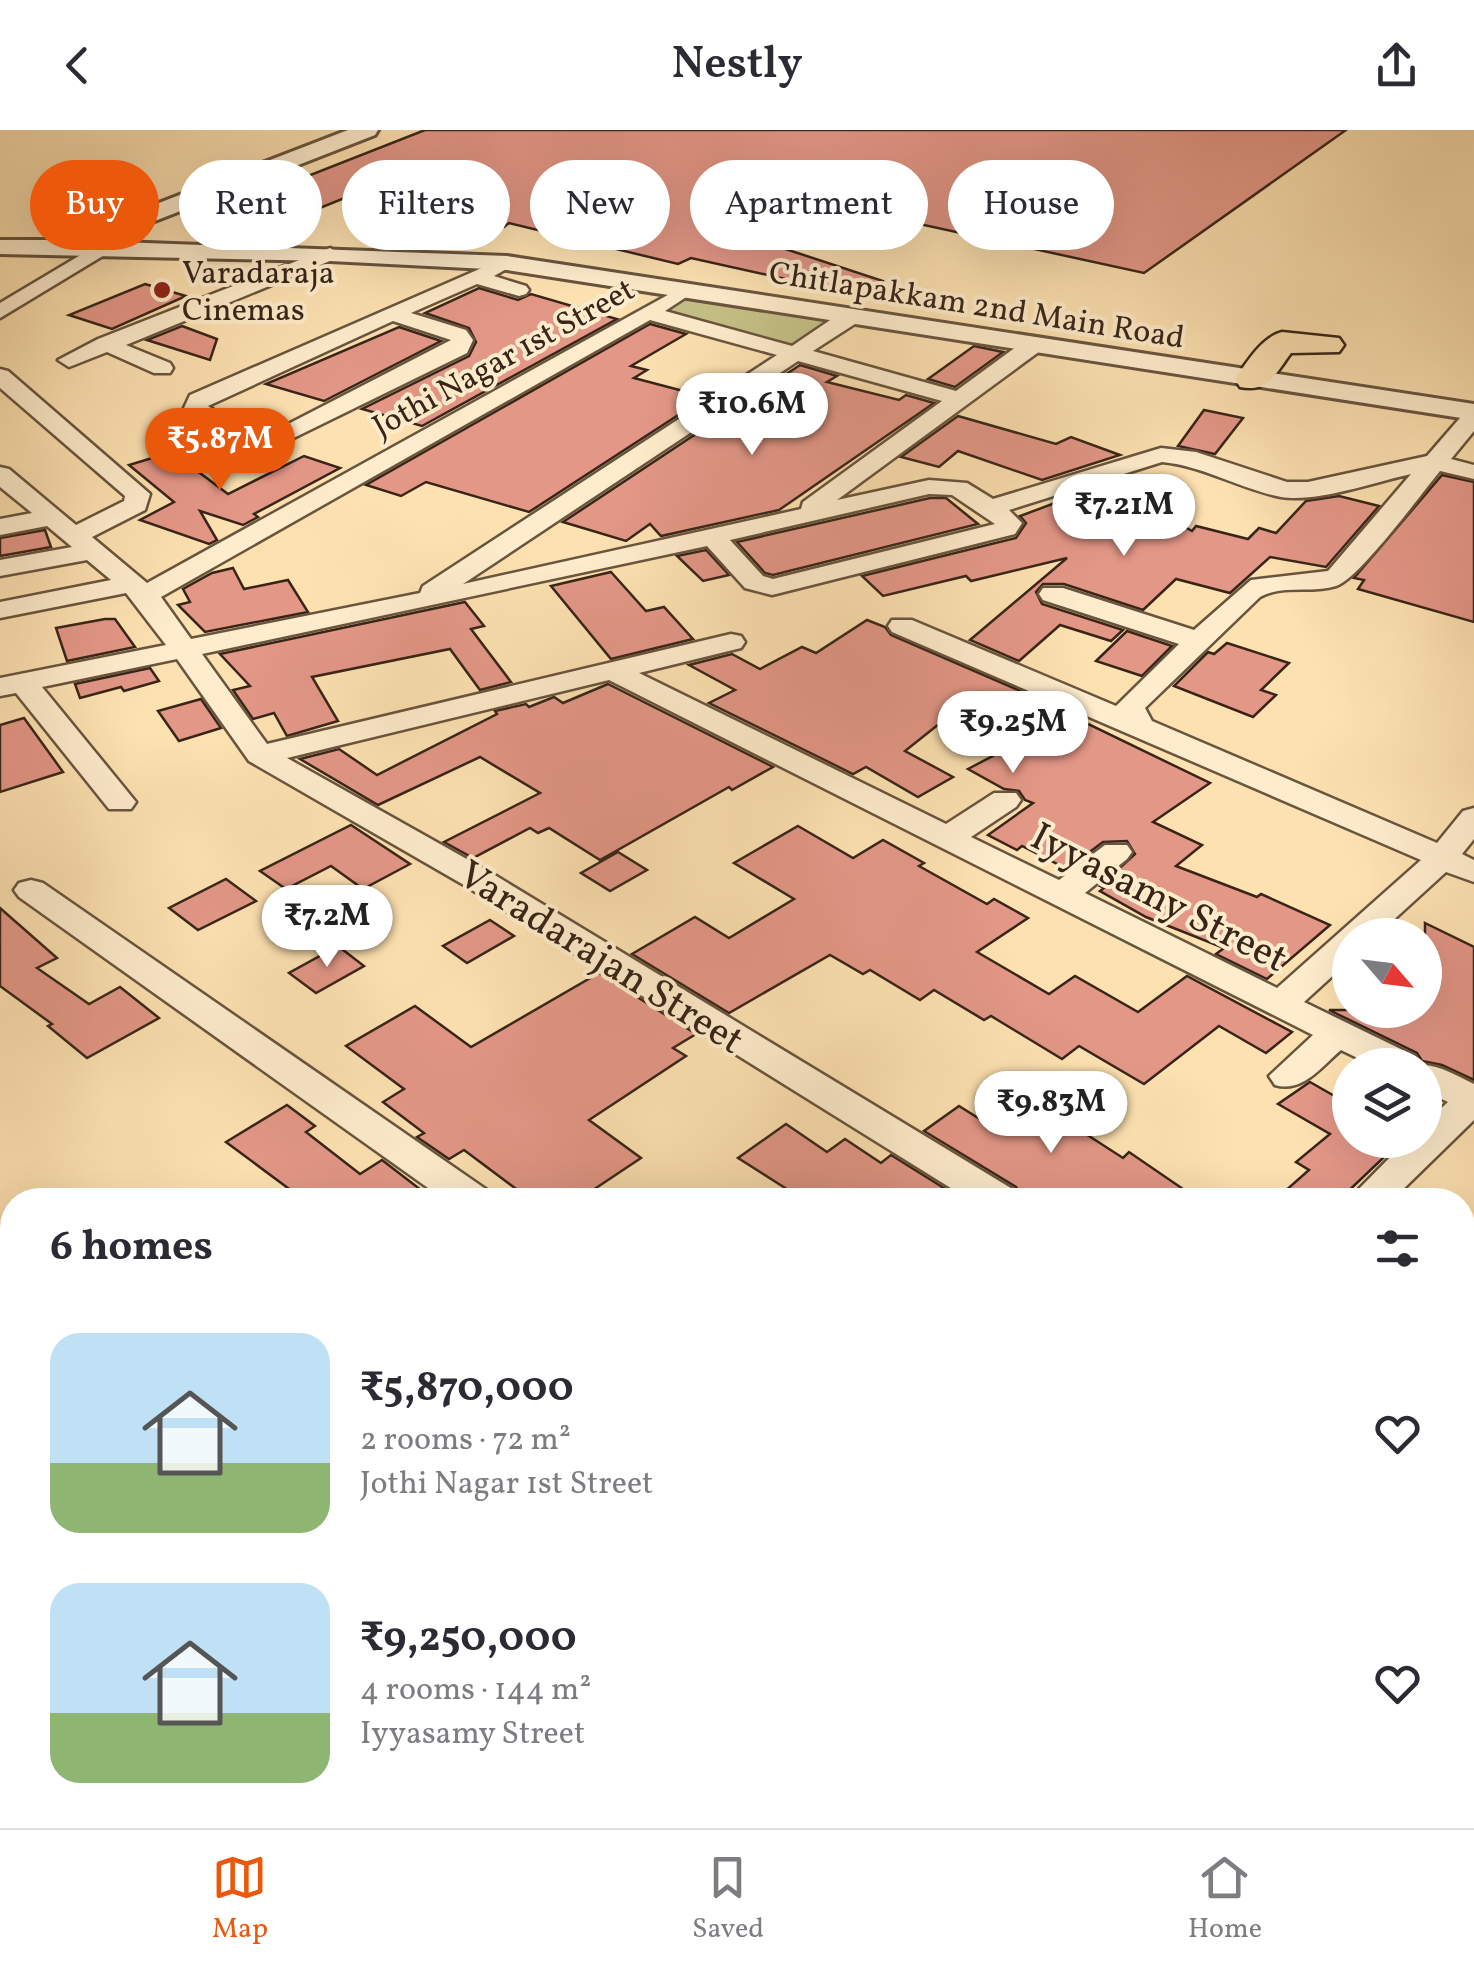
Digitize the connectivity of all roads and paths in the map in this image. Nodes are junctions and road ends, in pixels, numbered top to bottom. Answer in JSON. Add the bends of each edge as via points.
{"nodes":[{"id":1,"x":367,"y":130,"type":"edge"},
{"id":2,"x":159,"y":211,"type":"edge"},
{"id":3,"x":0,"y":246,"type":"edge"},
{"id":4,"x":30,"y":246,"type":"edge"},
{"id":5,"x":98,"y":250,"type":"edge"},
{"id":6,"x":143,"y":250,"type":"edge"},
{"id":7,"x":330,"y":254,"type":"junction"},
{"id":8,"x":507,"y":263,"type":"junction"},
{"id":9,"x":475,"y":277,"type":"junction"},
{"id":10,"x":519,"y":290,"type":"dead end"},
{"id":11,"x":684,"y":292,"type":"junction"},
{"id":12,"x":0,"y":312,"type":"edge"},
{"id":13,"x":648,"y":313,"type":"junction"},
{"id":14,"x":392,"y":314,"type":"junction"},
{"id":15,"x":850,"y":318,"type":"junction"},
{"id":16,"x":106,"y":344,"type":"junction"},
{"id":17,"x":1327,"y":345,"type":"dead end"},
{"id":18,"x":1032,"y":346,"type":"junction"},
{"id":19,"x":796,"y":352,"type":"junction"},
{"id":20,"x":69,"y":360,"type":"dead end"},
{"id":21,"x":0,"y":376,"type":"edge"},
{"id":22,"x":1254,"y":379,"type":"junction"},
{"id":23,"x":960,"y":398,"type":"junction"},
{"id":24,"x":198,"y":400,"type":"junction"},
{"id":25,"x":1474,"y":414,"type":"edge"},
{"id":26,"x":1435,"y":462,"type":"junction"},
{"id":27,"x":1474,"y":472,"type":"edge"},
{"id":28,"x":6,"y":485,"type":"edge"},
{"id":29,"x":990,"y":508,"type":"junction"},
{"id":30,"x":803,"y":514,"type":"junction"},
{"id":31,"x":49,"y":518,"type":"junction"},
{"id":32,"x":0,"y":527,"type":"edge"},
{"id":33,"x":714,"y":538,"type":"junction"},
{"id":34,"x":81,"y":544,"type":"junction"},
{"id":35,"x":0,"y":568,"type":"edge"},
{"id":36,"x":138,"y":590,"type":"junction"},
{"id":37,"x":1053,"y":594,"type":"dead end"},
{"id":38,"x":419,"y":602,"type":"junction"},
{"id":39,"x":0,"y":610,"type":"edge"},
{"id":40,"x":902,"y":626,"type":"dead end"},
{"id":41,"x":1199,"y":641,"type":"junction"},
{"id":42,"x":731,"y":642,"type":"dead end"},
{"id":43,"x":182,"y":649,"type":"junction"},
{"id":44,"x":612,"y":670,"type":"junction"},
{"id":45,"x":11,"y":685,"type":"edge"},
{"id":46,"x":1140,"y":725,"type":"junction"},
{"id":47,"x":260,"y":755,"type":"junction"},
{"id":48,"x":1005,"y":800,"type":"dead end"},
{"id":49,"x":120,"y":802,"type":"dead end"},
{"id":50,"x":1474,"y":818,"type":"edge"},
{"id":51,"x":946,"y":839,"type":"junction"},
{"id":52,"x":1116,"y":852,"type":"dead end"},
{"id":53,"x":1442,"y":858,"type":"junction"},
{"id":54,"x":1474,"y":872,"type":"edge"},
{"id":55,"x":32,"y":890,"type":"dead end"},
{"id":56,"x":1060,"y":896,"type":"junction"},
{"id":57,"x":1376,"y":918,"type":"edge"},
{"id":58,"x":1332,"y":957,"type":"edge"},
{"id":59,"x":1278,"y":1006,"type":"junction"},
{"id":60,"x":1338,"y":1034,"type":"junction"},
{"id":61,"x":1367,"y":1048,"type":"edge"},
{"id":62,"x":1288,"y":1076,"type":"dead end"},
{"id":63,"x":1442,"y":1084,"type":"edge"},
{"id":64,"x":1473,"y":1099,"type":"edge"},
{"id":65,"x":456,"y":1188,"type":"edge"},
{"id":66,"x":980,"y":1188,"type":"edge"},
{"id":67,"x":1380,"y":1188,"type":"edge"}],
"edges":[{"from":1,"to":2,"type":"street"},
{"from":3,"to":4,"type":"street","name":"Chitlapakkam 2nd Main Road"},
{"from":5,"to":12,"type":"street"},
{"from":6,"to":7,"type":"street","name":"Chitlapakkam 2nd Main Road"},
{"from":7,"to":8,"type":"street","name":"Chitlapakkam 2nd Main Road"},
{"from":7,"to":16,"type":"street"},
{"from":8,"to":9,"type":"street"},
{"from":8,"to":11,"type":"street","name":"Chitlapakkam 2nd Main Road"},
{"from":9,"to":10,"type":"street"},
{"from":9,"to":14,"type":"street"},
{"from":11,"to":13,"type":"street","name":"Jothi Nagar 1st Street"},
{"from":11,"to":15,"type":"street","name":"Chitlapakkam 2nd Main Road"},
{"from":13,"to":19,"type":"street"},
{"from":13,"to":36,"type":"street","name":"Jothi Nagar 1st Street"},
{"from":14,"to":24,"type":"street"},
{"from":14,"to":24,"type":"street","via":[[458,335],[459,348],[269,444],[235,436],[198,412]]},
{"from":15,"to":18,"type":"street","name":"Chitlapakkam 2nd Main Road"},
{"from":15,"to":19,"type":"street"},
{"from":16,"to":20,"type":"street"},
{"from":16,"to":24,"type":"street"},
{"from":17,"to":22,"type":"highway","via":[[1282,342]]},
{"from":18,"to":22,"type":"street","name":"Chitlapakkam 2nd Main Road"},
{"from":18,"to":23,"type":"street"},
{"from":19,"to":23,"type":"street"},
{"from":19,"to":38,"type":"street"},
{"from":21,"to":34,"type":"street","via":[[138,494],[136,506]]},
{"from":22,"to":25,"type":"street","name":"Chitlapakkam 2nd Main Road"},
{"from":23,"to":30,"type":"street"},
{"from":25,"to":26,"type":"street"},
{"from":26,"to":27,"type":"street"},
{"from":26,"to":29,"type":"street","via":[[1284,490],[1161,455]]},
{"from":26,"to":41,"type":"street","via":[[1338,577],[1258,586]]},
{"from":28,"to":31,"type":"street","name":"Varadarajan Street"},
{"from":29,"to":30,"type":"street","via":[[942,486]]},
{"from":29,"to":33,"type":"street","via":[[1009,523],[1006,529],[772,587],[754,582]]},
{"from":30,"to":33,"type":"street"},
{"from":31,"to":32,"type":"street"},
{"from":31,"to":34,"type":"street","name":"Varadarajan Street"},
{"from":33,"to":38,"type":"street"},
{"from":34,"to":35,"type":"street"},
{"from":34,"to":36,"type":"street","name":"Varadarajan Street"},
{"from":36,"to":39,"type":"street","name":"Jothi Nagar 1st Street"},
{"from":36,"to":43,"type":"street","name":"Varadarajan Street"},
{"from":37,"to":41,"type":"street"},
{"from":38,"to":43,"type":"street"},
{"from":40,"to":46,"type":"street"},
{"from":41,"to":46,"type":"street","via":[[1131,706]]},
{"from":42,"to":44,"type":"street"},
{"from":43,"to":45,"type":"street"},
{"from":43,"to":47,"type":"street","name":"Varadarajan Street"},
{"from":44,"to":47,"type":"street"},
{"from":44,"to":51,"type":"street","name":"Iyyasamy Street"},
{"from":45,"to":49,"type":"street"},
{"from":46,"to":53,"type":"street"},
{"from":47,"to":66,"type":"street","name":"Varadarajan Street","via":[[476,878]]},
{"from":48,"to":51,"type":"street"},
{"from":50,"to":53,"type":"street"},
{"from":51,"to":56,"type":"street","name":"Iyyasamy Street"},
{"from":52,"to":56,"type":"street"},
{"from":53,"to":54,"type":"street"},
{"from":53,"to":57,"type":"street"},
{"from":55,"to":65,"type":"street"},
{"from":56,"to":59,"type":"street","name":"Iyyasamy Street"},
{"from":58,"to":59,"type":"street"},
{"from":59,"to":60,"type":"street","name":"Iyyasamy Street"},
{"from":60,"to":61,"type":"street","name":"Iyyasamy Street"},
{"from":60,"to":62,"type":"street"},
{"from":63,"to":64,"type":"street"},
{"from":64,"to":67,"type":"street"}]}
